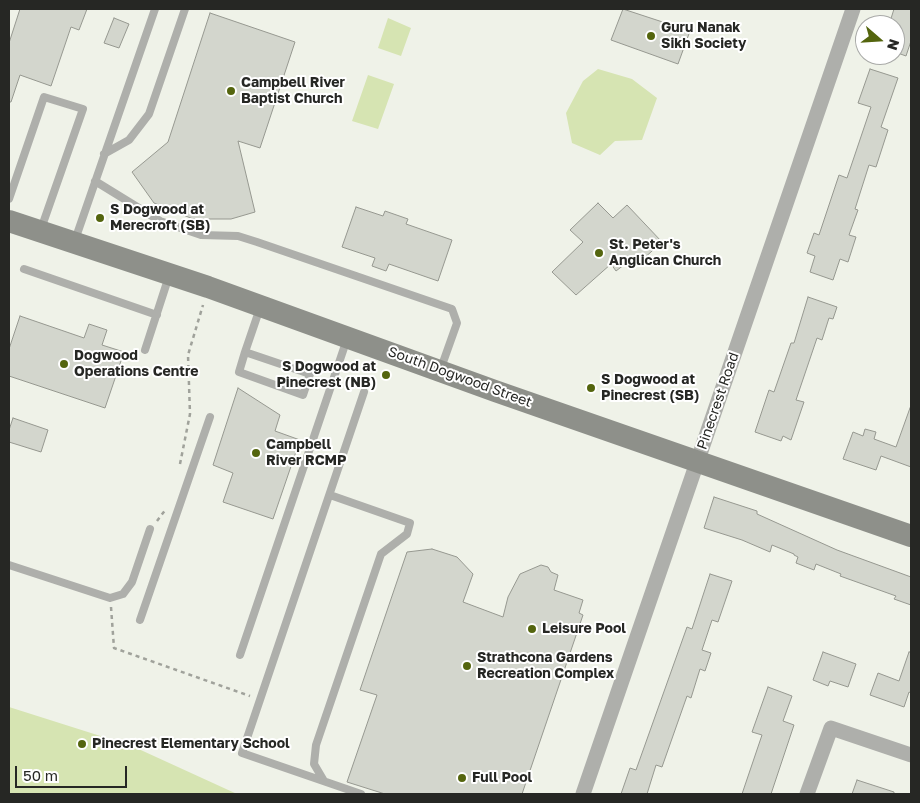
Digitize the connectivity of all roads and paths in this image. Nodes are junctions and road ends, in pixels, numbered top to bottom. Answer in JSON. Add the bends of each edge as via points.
{"nodes":[{"id":1,"x":155,"y":9,"type":"edge"},
{"id":2,"x":184,"y":9,"type":"edge"},
{"id":3,"x":853,"y":9,"type":"edge"},
{"id":4,"x":104,"y":154,"type":"junction"},
{"id":5,"x":95,"y":181,"type":"junction"},
{"id":6,"x":9,"y":199,"type":"edge"},
{"id":7,"x":9,"y":221,"type":"edge"},
{"id":8,"x":41,"y":230,"type":"junction"},
{"id":9,"x":74,"y":242,"type":"junction"},
{"id":10,"x":24,"y":270,"type":"dead end"},
{"id":11,"x":170,"y":275,"type":"junction"},
{"id":12,"x":208,"y":287,"type":"junction"},
{"id":13,"x":261,"y":306,"type":"junction"},
{"id":14,"x":157,"y":315,"type":"junction"},
{"id":15,"x":348,"y":336,"type":"junction"},
{"id":16,"x":145,"y":350,"type":"dead end"},
{"id":17,"x":245,"y":352,"type":"junction"},
{"id":18,"x":440,"y":370,"type":"junction"},
{"id":19,"x":364,"y":392,"type":"dead end"},
{"id":20,"x":210,"y":417,"type":"dead end"},
{"id":21,"x":697,"y":462,"type":"junction"},
{"id":22,"x":180,"y":465,"type":"dead end"},
{"id":23,"x":330,"y":495,"type":"junction"},
{"id":24,"x":166,"y":508,"type":"dead end"},
{"id":25,"x":150,"y":529,"type":"joint"},
{"id":26,"x":911,"y":536,"type":"edge"},
{"id":27,"x":9,"y":564,"type":"edge"},
{"id":28,"x":110,"y":598,"type":"junction"},
{"id":29,"x":140,"y":620,"type":"dead end"},
{"id":30,"x":240,"y":655,"type":"dead end"},
{"id":31,"x":260,"y":699,"type":"junction"},
{"id":32,"x":911,"y":755,"type":"edge"},
{"id":33,"x":324,"y":782,"type":"junction"},
{"id":34,"x":361,"y":794,"type":"edge"},
{"id":35,"x":583,"y":794,"type":"edge"},
{"id":36,"x":807,"y":794,"type":"edge"}],
"edges":[{"from":1,"to":4,"type":"lane"},
{"from":2,"to":4,"type":"lane","via":[[149,114],[129,140]]},
{"from":3,"to":21,"type":"street","name":"Pinecrest Road"},
{"from":4,"to":5,"type":"lane"},
{"from":5,"to":9,"type":"lane"},
{"from":5,"to":18,"type":"lane","via":[[160,221],[201,235],[238,236],[452,309],[457,323]]},
{"from":6,"to":8,"type":"lane","via":[[44,97],[83,109]]},
{"from":7,"to":8,"type":"main road","name":"South Dogwood Street"},
{"from":8,"to":9,"type":"main road","name":"South Dogwood Street"},
{"from":9,"to":11,"type":"main road","name":"South Dogwood Street"},
{"from":10,"to":14,"type":"lane"},
{"from":11,"to":12,"type":"main road","name":"South Dogwood Street"},
{"from":11,"to":14,"type":"lane"},
{"from":12,"to":13,"type":"main road","name":"South Dogwood Street"},
{"from":12,"to":22,"type":"path","via":[[188,355],[190,414]]},
{"from":13,"to":15,"type":"main road","name":"South Dogwood Street"},
{"from":13,"to":17,"type":"lane"},
{"from":14,"to":16,"type":"lane"},
{"from":15,"to":18,"type":"main road","name":"South Dogwood Street"},
{"from":15,"to":30,"type":"lane"},
{"from":17,"to":17,"type":"lane","via":[[310,374],[303,395],[239,372]]},
{"from":18,"to":21,"type":"main road","name":"South Dogwood Street"},
{"from":19,"to":23,"type":"lane"},
{"from":20,"to":29,"type":"lane"},
{"from":21,"to":26,"type":"main road","name":"South Dogwood Street"},
{"from":21,"to":35,"type":"street","name":"Pinecrest Road"},
{"from":23,"to":31,"type":"lane"},
{"from":23,"to":33,"type":"lane","via":[[410,523],[407,534],[380,554],[316,745],[314,764]]},
{"from":24,"to":25,"type":"path"},
{"from":25,"to":28,"type":"lane","via":[[132,582],[124,594]]},
{"from":27,"to":28,"type":"lane"},
{"from":28,"to":31,"type":"path","via":[[114,648]]},
{"from":31,"to":33,"type":"lane","via":[[242,753]]},
{"from":32,"to":36,"type":"street","via":[[830,728]]},
{"from":33,"to":34,"type":"lane"}]}
